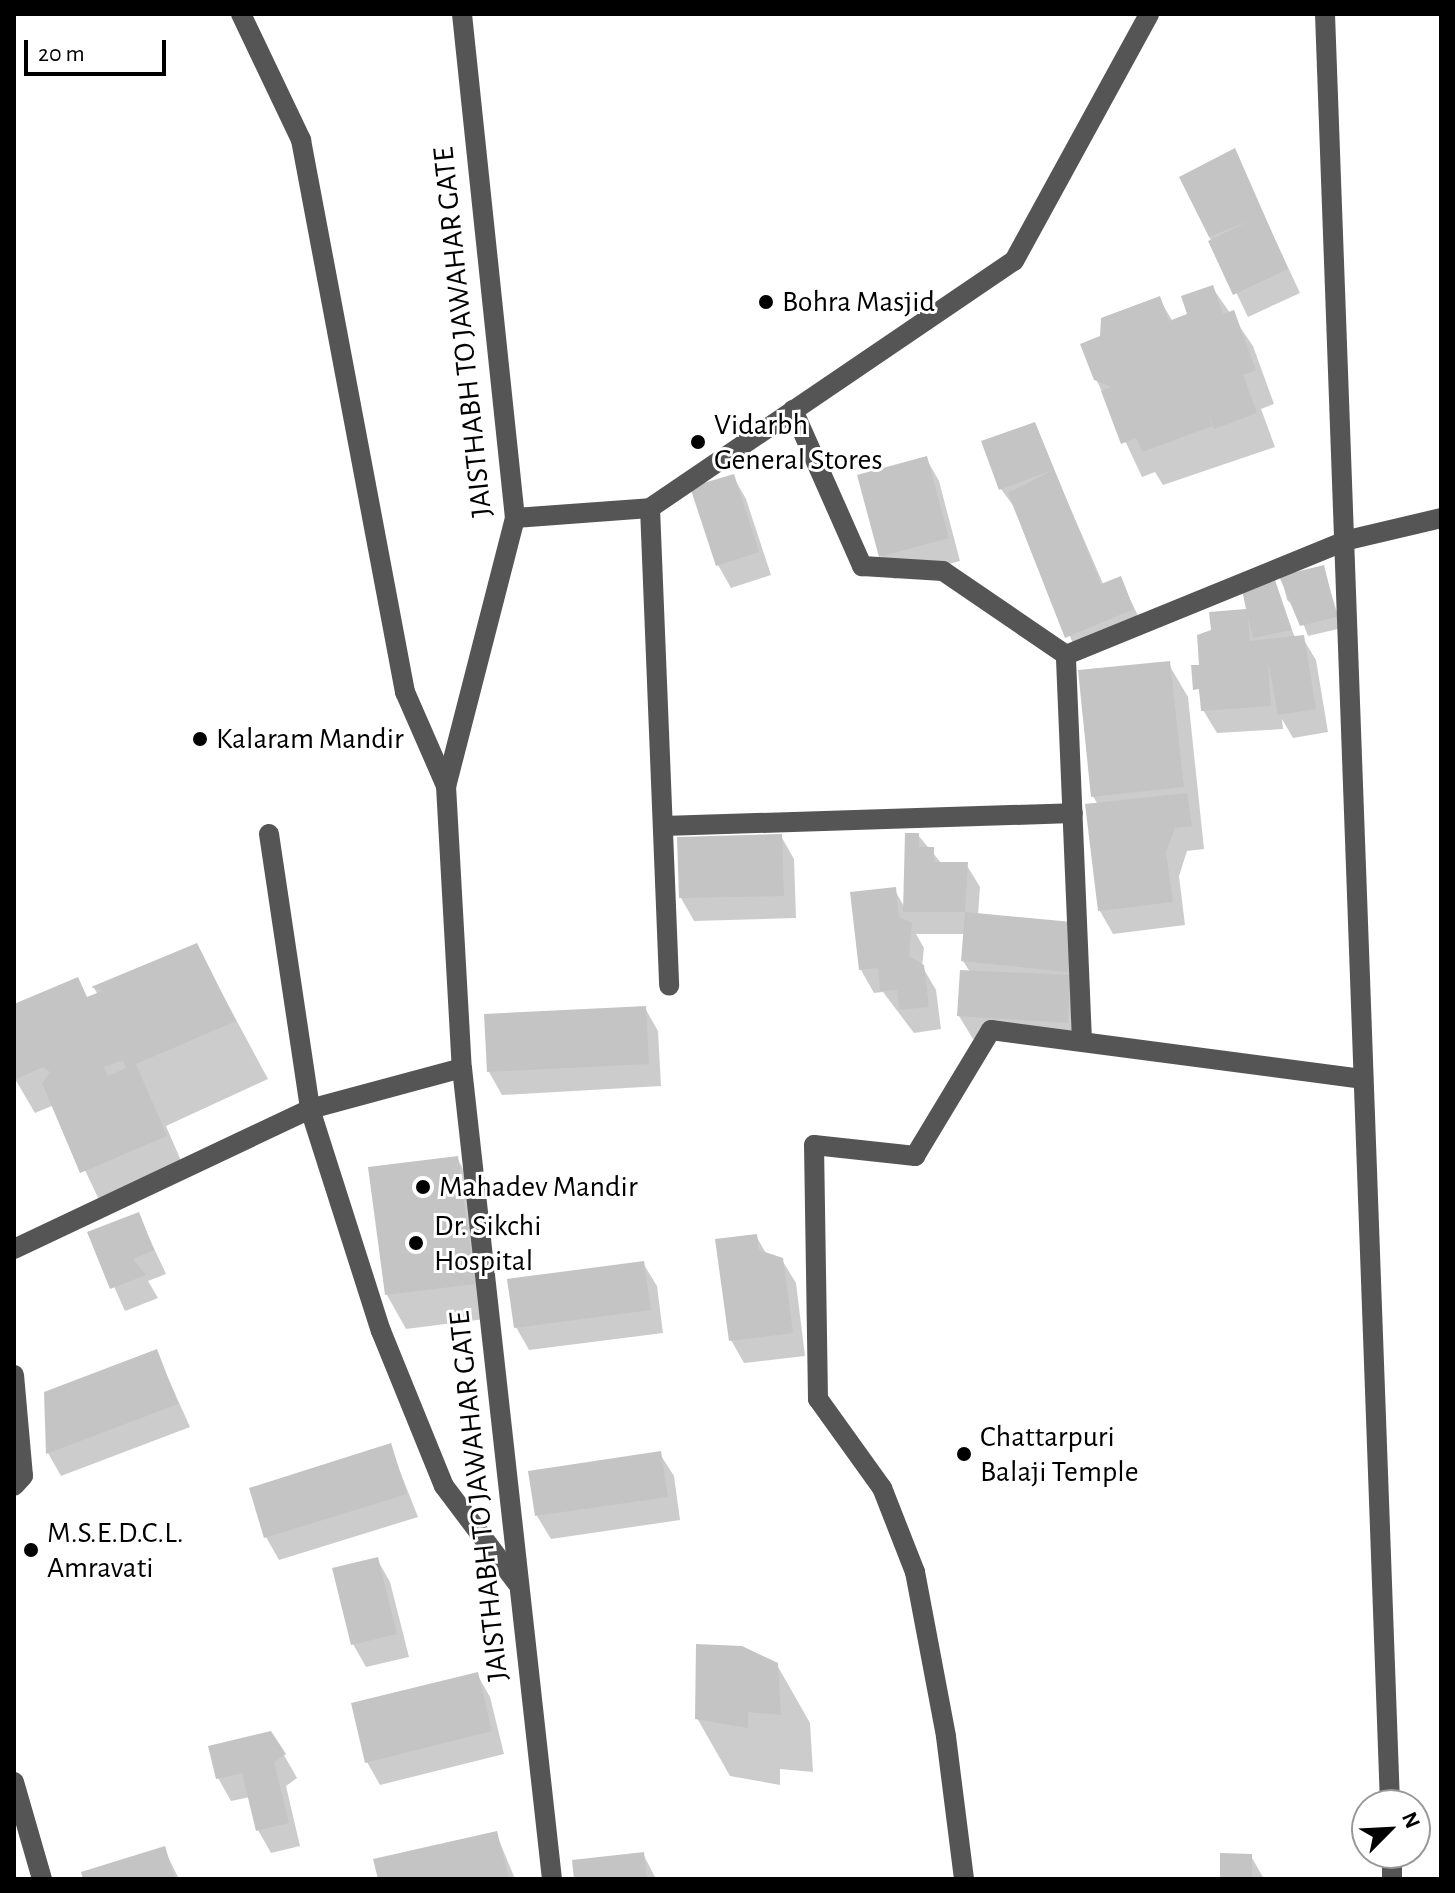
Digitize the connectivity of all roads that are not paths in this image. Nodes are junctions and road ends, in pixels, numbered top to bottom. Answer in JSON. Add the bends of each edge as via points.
{"nodes":[{"id":1,"x":241,"y":14,"type":"edge"},
{"id":2,"x":462,"y":14,"type":"edge"},
{"id":3,"x":1149,"y":14,"type":"edge"},
{"id":4,"x":1325,"y":14,"type":"edge"},
{"id":5,"x":793,"y":410,"type":"junction"},
{"id":6,"x":650,"y":508,"type":"junction"},
{"id":7,"x":515,"y":518,"type":"junction"},
{"id":8,"x":1441,"y":518,"type":"edge"},
{"id":9,"x":1348,"y":540,"type":"junction"},
{"id":10,"x":1066,"y":655,"type":"junction"},
{"id":11,"x":446,"y":786,"type":"junction"},
{"id":12,"x":1073,"y":813,"type":"junction"},
{"id":13,"x":663,"y":826,"type":"junction"},
{"id":14,"x":269,"y":834,"type":"dead end"},
{"id":15,"x":669,"y":986,"type":"dead end"},
{"id":16,"x":1082,"y":1041,"type":"junction"},
{"id":17,"x":462,"y":1068,"type":"junction"},
{"id":18,"x":1362,"y":1079,"type":"junction"},
{"id":19,"x":310,"y":1109,"type":"junction"},
{"id":20,"x":14,"y":1249,"type":"edge"},
{"id":21,"x":14,"y":1375,"type":"edge"},
{"id":22,"x":14,"y":1486,"type":"edge"},
{"id":23,"x":519,"y":1585,"type":"junction"},
{"id":24,"x":14,"y":1782,"type":"edge"},
{"id":25,"x":1389,"y":1789,"type":"edge"},
{"id":26,"x":42,"y":1879,"type":"edge"},
{"id":27,"x":552,"y":1879,"type":"edge"},
{"id":28,"x":964,"y":1879,"type":"edge"}],
"edges":[{"from":1,"to":11,"type":"street","via":[[301,140],[405,692]]},
{"from":2,"to":7,"type":"street","name":"JAISTHABH TO JAWAHAR GATE"},
{"from":3,"to":5,"type":"street","via":[[1014,261]]},
{"from":4,"to":9,"type":"street"},
{"from":5,"to":6,"type":"street"},
{"from":5,"to":10,"type":"street","via":[[862,566],[943,571]]},
{"from":6,"to":7,"type":"street"},
{"from":6,"to":13,"type":"street"},
{"from":7,"to":11,"type":"street","name":"JAISTHABH TO JAWAHAR GATE"},
{"from":8,"to":9,"type":"street"},
{"from":9,"to":10,"type":"street"},
{"from":9,"to":18,"type":"street"},
{"from":10,"to":12,"type":"street"},
{"from":11,"to":17,"type":"street","name":"JAISTHABH TO JAWAHAR GATE"},
{"from":12,"to":13,"type":"street"},
{"from":12,"to":16,"type":"street"},
{"from":13,"to":15,"type":"street"},
{"from":14,"to":19,"type":"street"},
{"from":16,"to":18,"type":"street"},
{"from":16,"to":28,"type":"street","via":[[991,1030],[915,1156],[814,1145],[818,1399],[882,1488],[915,1572],[946,1736]]},
{"from":17,"to":19,"type":"street"},
{"from":17,"to":23,"type":"street","name":"JAISTHABH TO JAWAHAR GATE"},
{"from":18,"to":25,"type":"street"},
{"from":19,"to":20,"type":"street"},
{"from":19,"to":23,"type":"street","via":[[381,1331],[444,1486]]},
{"from":21,"to":22,"type":"street","via":[[23,1476]]},
{"from":23,"to":27,"type":"street","name":"JAISTHABH TO JAWAHAR GATE"},
{"from":24,"to":26,"type":"street"}]}
